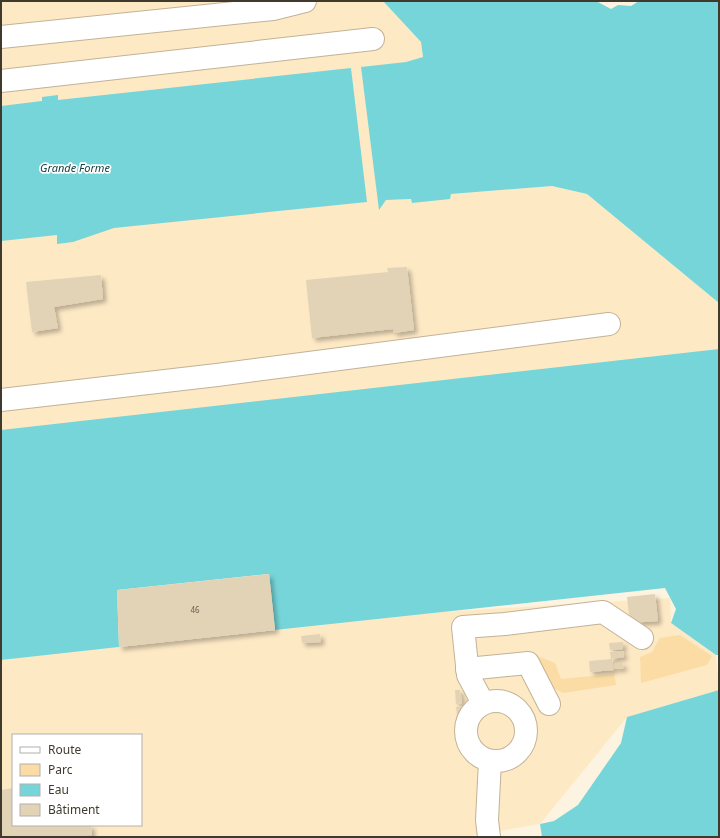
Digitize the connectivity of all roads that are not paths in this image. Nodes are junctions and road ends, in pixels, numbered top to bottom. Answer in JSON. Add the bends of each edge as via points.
{"nodes":[{"id":1,"x":305,"y":1,"type":"edge"},
{"id":2,"x":273,"y":5,"type":"edge"},
{"id":3,"x":1,"y":37,"type":"edge"},
{"id":4,"x":373,"y":39,"type":"dead end"},
{"id":5,"x":1,"y":81,"type":"edge"},
{"id":6,"x":609,"y":324,"type":"dead end"},
{"id":7,"x":1,"y":400,"type":"edge"},
{"id":8,"x":642,"y":638,"type":"dead end"},
{"id":9,"x":467,"y":669,"type":"junction"},
{"id":10,"x":484,"y":703,"type":"junction"},
{"id":11,"x":549,"y":704,"type":"dead end"},
{"id":12,"x":490,"y":761,"type":"junction"},
{"id":13,"x":489,"y":837,"type":"edge"}],
"edges":[{"from":1,"to":2,"type":"lane"},
{"from":2,"to":3,"type":"lane"},
{"from":4,"to":5,"type":"lane"},
{"from":6,"to":7,"type":"lane"},
{"from":8,"to":9,"type":"lane","via":[[603,612],[463,627]]},
{"from":9,"to":10,"type":"lane"},
{"from":9,"to":11,"type":"lane","via":[[528,663]]},
{"from":10,"to":12,"type":"lane","via":[[470,716],[466,734],[473,752]]},
{"from":10,"to":12,"type":"lane","via":[[504,702],[517,710],[525,723],[526,733],[518,752],[510,758]]},
{"from":12,"to":13,"type":"lane","via":[[487,820]]}]}
